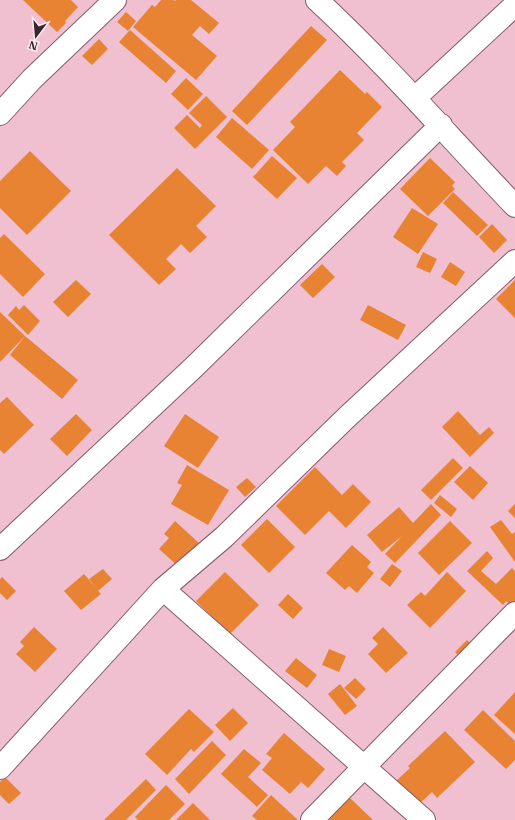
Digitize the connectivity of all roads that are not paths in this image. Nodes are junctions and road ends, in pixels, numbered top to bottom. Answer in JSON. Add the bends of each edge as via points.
{"nodes":[{"id":1,"x":115,"y":0,"type":"edge"},
{"id":2,"x":317,"y":0,"type":"edge"},
{"id":3,"x":515,"y":5,"type":"edge"},
{"id":4,"x":415,"y":98,"type":"junction"},
{"id":5,"x":0,"y":114,"type":"edge"},
{"id":6,"x":441,"y":125,"type":"junction"},
{"id":7,"x":515,"y":206,"type":"edge"},
{"id":8,"x":515,"y":261,"type":"edge"},
{"id":9,"x":0,"y":549,"type":"edge"},
{"id":10,"x":163,"y":589,"type":"junction"},
{"id":11,"x":515,"y":613,"type":"edge"},
{"id":12,"x":364,"y":766,"type":"junction"},
{"id":13,"x":0,"y":768,"type":"edge"},
{"id":14,"x":312,"y":820,"type":"edge"},
{"id":15,"x":424,"y":820,"type":"edge"}],
"edges":[{"from":1,"to":5,"type":"street","via":[[32,78]]},
{"from":2,"to":4,"type":"street"},
{"from":3,"to":4,"type":"street"},
{"from":4,"to":6,"type":"street"},
{"from":6,"to":7,"type":"street"},
{"from":6,"to":9,"type":"street","via":[[193,368]]},
{"from":8,"to":10,"type":"street","via":[[346,418],[224,537]]},
{"from":10,"to":12,"type":"street"},
{"from":10,"to":13,"type":"street"},
{"from":11,"to":12,"type":"street"},
{"from":12,"to":14,"type":"street"},
{"from":12,"to":15,"type":"street"}]}
